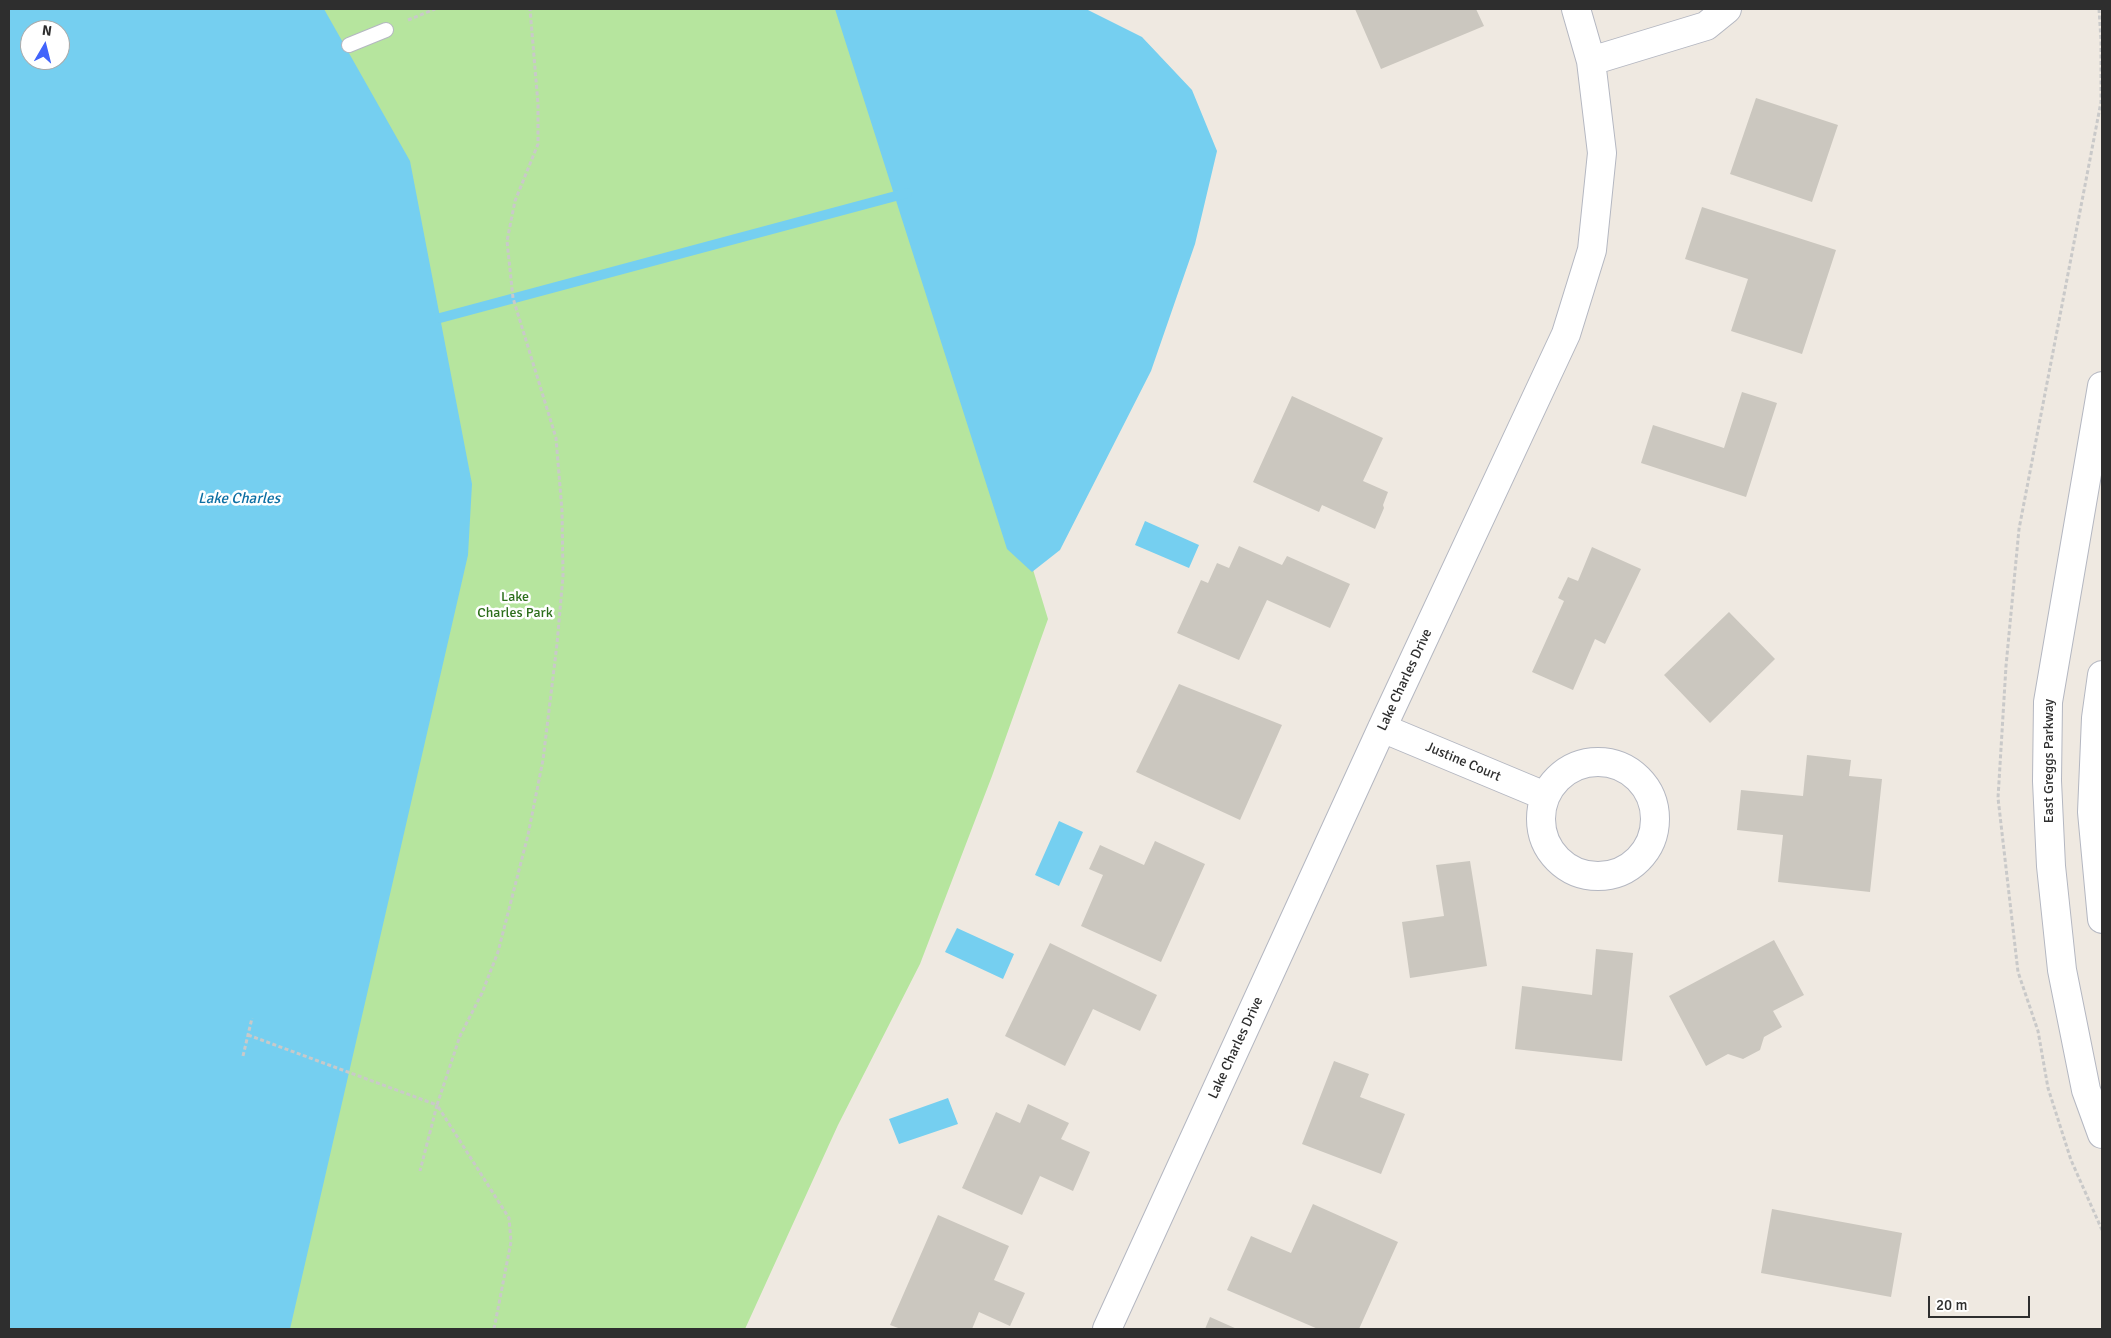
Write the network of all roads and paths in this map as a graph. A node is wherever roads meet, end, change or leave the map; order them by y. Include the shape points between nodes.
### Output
1 (435, 9) edge
2 (530, 9) edge
3 (1576, 9) edge
4 (1727, 9) edge
5 (386, 30) joint
6 (349, 45) dead end
7 (1591, 61) junction
8 (2102, 386) edge
9 (2102, 674) edge
10 (1382, 728) junction
11 (1545, 796) junction
12 (2102, 919) edge
13 (252, 1018) dead end
14 (248, 1035) junction
15 (243, 1056) dead end
16 (437, 1105) junction
17 (2102, 1134) edge
18 (420, 1171) dead end
19 (494, 1329) edge
20 (1107, 1329) edge

1 - 5 path
2 - 16 path via 538,144 516,202 506,241 517,315 556,438 563,567 557,644 543,760 528,835 498,952 460,1036
3 - 7 street, Lake Charles Drive
4 - 7 street via 1706,26
5 - 6 lane
7 - 10 street, Lake Charles Drive via 1602,153 1592,250 1587,268 1566,334
8 - 17 street, East Greggs Parkway via 2048,702 2046,780 2062,970 2086,1090
9 - 12 street via 2096,718 2092,812
10 - 11 street, Justine Court
10 - 20 street, Lake Charles Drive
11 - 11 street via 1552,783 1566,770 1583,763 1603,761 1622,767 1638,778 1650,793 1655,812 1654,832 1647,850 1634,864 1616,874 1587,876 1563,865 1550,852 1542,836 1540,817
13 - 14 path
14 - 15 path
14 - 16 path
16 - 18 path
16 - 19 path via 508,1218 510,1249

